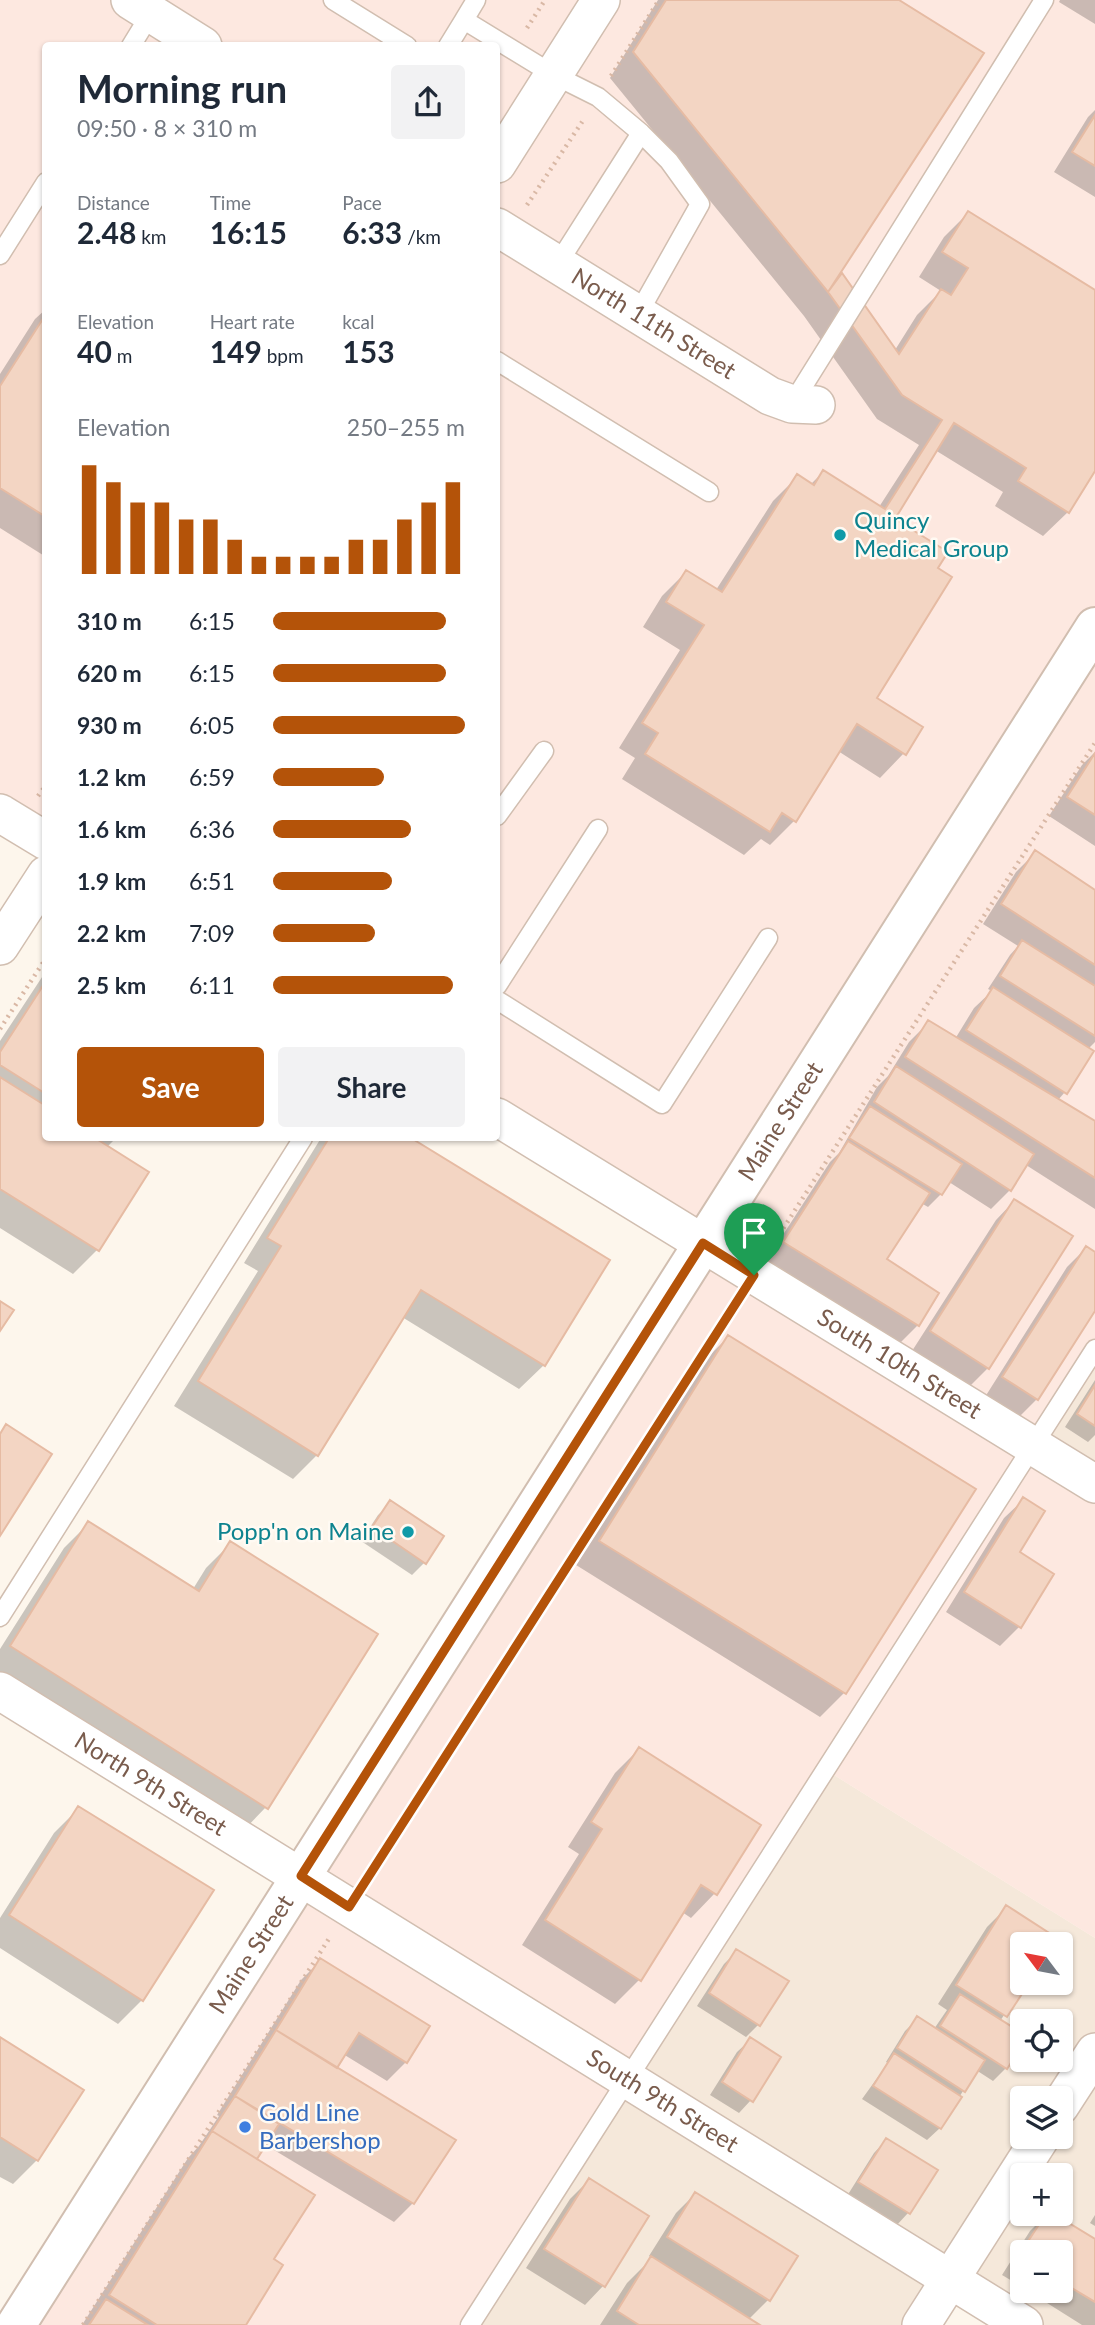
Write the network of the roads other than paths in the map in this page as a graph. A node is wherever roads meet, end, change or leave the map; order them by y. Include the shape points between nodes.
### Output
1 (334, 0) edge
2 (476, 0) edge
3 (601, 0) edge
4 (1045, 0) edge
5 (146, 4) edge
6 (354, 5) edge
7 (464, 20) junction
8 (132, 42) edge
9 (198, 42) edge
10 (402, 42) edge
11 (450, 42) edge
12 (554, 75) junction
13 (641, 133) junction
14 (500, 159) edge
15 (42, 188) edge
16 (503, 231) edge
17 (0, 255) edge
18 (558, 265) junction
19 (638, 314) junction
20 (500, 363) edge
21 (804, 404) joint
22 (709, 492) dead end
23 (1095, 627) edge
24 (544, 751) dead end
25 (500, 812) edge
26 (0, 813) edge
27 (598, 829) dead end
28 (42, 839) edge
29 (42, 881) edge
30 (768, 938) dead end
31 (0, 946) edge
32 (500, 981) edge
33 (500, 1002) edge
34 (500, 1119) edge
35 (301, 1141) edge
36 (703, 1243) junction
37 (1095, 1349) edge
38 (1033, 1446) junction
39 (1095, 1484) edge
40 (0, 1617) edge
41 (0, 1691) edge
42 (301, 1876) junction
43 (1095, 2052) edge
44 (627, 2079) junction
45 (1073, 2086) edge
46 (1033, 2149) edge
47 (950, 2280) junction
48 (16, 2325) edge
49 (470, 2325) edge
50 (921, 2325) edge
51 (1024, 2325) edge

1 - 6 lane
2 - 7 lane
3 - 12 street
4 - 21 lane
5 - 8 lane
5 - 9 street
6 - 10 lane
7 - 11 lane
7 - 12 lane
12 - 13 lane via 598,97
12 - 14 street
13 - 18 lane
13 - 19 lane via 669,161 700,204
15 - 17 lane
16 - 18 street, North 11th Street
18 - 19 street, North 11th Street
19 - 21 street, North 11th Street via 770,396
20 - 22 lane
23 - 36 street, Maine Street
24 - 25 lane
26 - 28 street
27 - 32 lane
29 - 31 street
30 - 33 lane via 662,1104
34 - 36 street, South 10th Street
35 - 40 lane
36 - 38 street, South 10th Street
36 - 42 street, Maine Street
37 - 38 lane
38 - 39 street, South 10th Street
38 - 44 lane
41 - 42 street, North 9th Street
42 - 44 street, South 9th Street
42 - 48 street, Maine Street
43 - 45 street
44 - 47 street, South 9th Street
44 - 49 lane
46 - 47 street
47 - 50 street
47 - 51 street, South 9th Street

